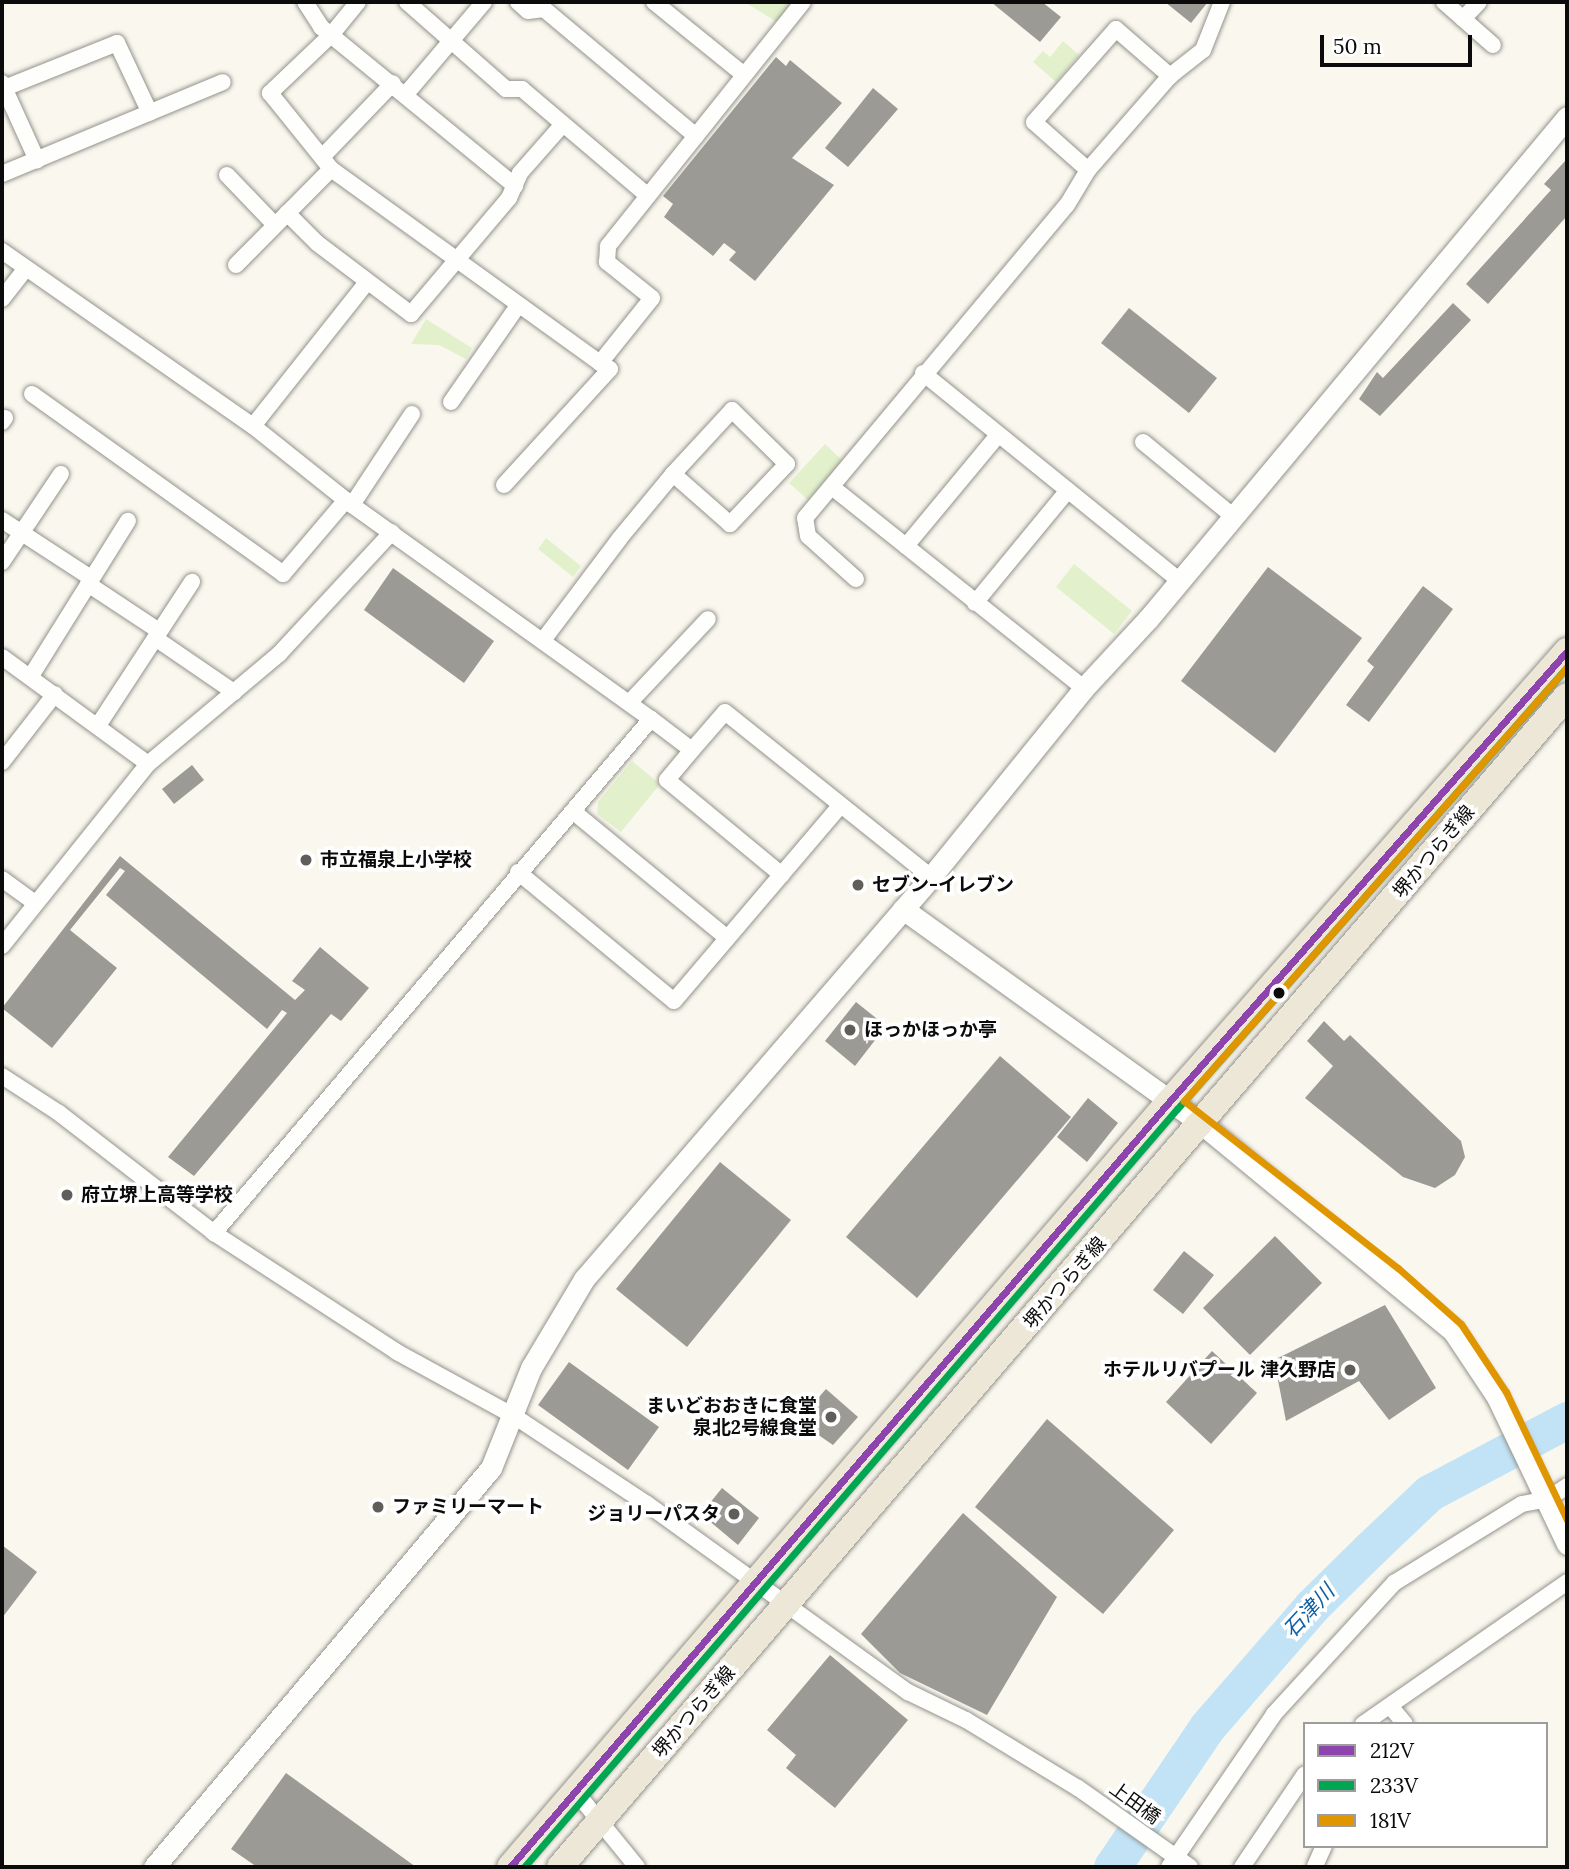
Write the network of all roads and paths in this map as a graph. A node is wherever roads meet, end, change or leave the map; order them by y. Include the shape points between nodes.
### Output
1 (305, 2) edge
2 (358, 2) edge
3 (407, 2) edge
4 (484, 2) edge
5 (518, 2) edge
6 (654, 2) edge
7 (803, 2) edge
8 (1222, 2) edge
9 (1444, 2) edge
10 (1479, 2) edge
11 (1463, 19) junction
12 (332, 34) junction
13 (452, 41) junction
14 (1493, 45) dead end
15 (744, 75) junction
16 (1170, 76) junction
17 (223, 82) dead end
18 (3, 87) edge
19 (399, 88) junction
20 (150, 113) junction
21 (1567, 117) edge
22 (563, 124) junction
23 (696, 136) junction
24 (37, 160) junction
25 (328, 162) junction
26 (1088, 170) junction
27 (2, 174) edge
28 (227, 176) dead end
29 (515, 186) junction
30 (647, 195) junction
31 (281, 219) junction
32 (2, 251) edge
33 (453, 258) junction
34 (236, 265) dead end
35 (26, 268) junction
36 (368, 282) junction
37 (2, 299) edge
38 (517, 307) junction
39 (600, 362) junction
40 (923, 373) junction
41 (32, 394) dead end
42 (451, 402) dead end
43 (412, 414) dead end
44 (253, 426) junction
45 (998, 435) junction
46 (1143, 442) dead end
47 (61, 474) dead end
48 (673, 474) junction
49 (505, 485) dead end
50 (832, 487) junction
51 (1068, 491) junction
52 (349, 502) junction
53 (1234, 517) junction
54 (2, 520) edge
55 (128, 521) dead end
56 (20, 532) junction
57 (392, 533) junction
58 (906, 546) junction
59 (2, 562) edge
60 (856, 579) dead end
61 (1180, 580) junction
62 (89, 581) junction
63 (192, 582) dead end
64 (975, 603) junction
65 (708, 619) dead end
66 (157, 635) junction
67 (544, 639) junction
68 (1567, 651) edge
69 (2, 657) edge
70 (31, 676) junction
71 (1084, 688) junction
72 (234, 692) junction
73 (55, 694) junction
74 (1567, 696) edge
75 (629, 703) junction
76 (651, 719) junction
77 (99, 724) junction
78 (692, 750) junction
79 (2, 762) edge
80 (148, 764) junction
81 (841, 805) junction
82 (575, 813) junction
83 (518, 872) junction
84 (782, 874) junction
85 (931, 877) junction
86 (2, 879) edge
87 (35, 903) junction
88 (903, 909) junction
89 (727, 938) junction
90 (2, 946) edge
91 (2, 1076) edge
92 (1169, 1102) junction
93 (1202, 1124) junction
94 (214, 1233) junction
95 (514, 1416) junction
96 (1567, 1486) edge
97 (1544, 1492) junction
98 (1567, 1544) edge
99 (1567, 1582) edge
100 (756, 1586) junction
101 (789, 1605) junction
102 (1390, 1706) junction
103 (1366, 1722) edge
104 (1403, 1722) edge
105 (1303, 1777) edge
106 (575, 1791) junction
107 (598, 1821) junction
108 (1323, 1848) edge
109 (1171, 1859) edge
110 (1315, 1866) edge
111 (154, 1867) edge
112 (510, 1867) edge
113 (560, 1867) edge
114 (637, 1867) edge
115 (1190, 1867) edge
116 (1242, 1867) edge

1 - 12 street
2 - 12 street
3 - 13 street
4 - 13 street
5 - 23 street via 528,11 544,9
6 - 15 street
7 - 15 street
8 - 16 street via 1203,50
9 - 11 street
10 - 11 street
11 - 14 street
12 - 19 street
12 - 25 street via 270,93
13 - 19 street
13 - 22 street via 506,89 522,89
15 - 23 street
16 - 26 street
16 - 26 street via 1116,29 1034,122
17 - 20 street
18 - 20 street via 117,43
18 - 24 street
19 - 25 street
19 - 29 street
20 - 24 street
21 - 53 street
22 - 29 street via 520,173
22 - 30 street
23 - 30 street
24 - 27 street
25 - 31 street
25 - 33 street
26 - 40 street via 1067,205
28 - 31 street
29 - 33 street
30 - 39 street via 608,246 607,262 652,298
31 - 34 street
31 - 36 street
32 - 35 street
33 - 36 street via 411,314
33 - 38 street
35 - 37 street
35 - 44 street
36 - 44 street
38 - 39 street
38 - 42 street
39 - 49 street via 610,369
40 - 45 street
40 - 50 street
41 - 52 street via 283,574
43 - 52 street
44 - 52 street
45 - 51 street
45 - 58 street
46 - 53 street
47 - 56 street
48 - 48 street via 730,524 787,464 732,410
48 - 67 street
50 - 58 street
50 - 60 street via 805,519 808,536
51 - 61 street
51 - 64 street
52 - 57 street
53 - 61 street
54 - 56 street
55 - 62 street
56 - 59 street
56 - 62 street
57 - 67 street
57 - 72 street via 279,654
58 - 64 street
61 - 71 street
62 - 66 street
62 - 70 street
63 - 66 street
64 - 71 street
65 - 75 street
66 - 72 street
66 - 77 street
67 - 75 street
68 - 92 main road, 堺かつらぎ線
69 - 70 street
70 - 73 street
71 - 85 street
72 - 80 street
73 - 77 street
73 - 79 street
74 - 93 main road, 堺かつらぎ線
75 - 76 street
76 - 78 street
76 - 82 street
77 - 80 street
78 - 81 street via 725,712
78 - 84 street via 667,780
80 - 87 street
81 - 84 street
81 - 85 street
82 - 83 street
82 - 89 street
83 - 89 street via 674,1001
83 - 94 street
84 - 89 street
85 - 88 street
86 - 87 street
87 - 90 street
88 - 92 street
88 - 95 street via 584,1279 531,1368
91 - 94 street, 上田橋 via 59,1113
92 - 93 street
92 - 100 main road, 堺かつらぎ線
93 - 97 street via 1453,1331 1497,1397
93 - 101 main road, 堺かつらぎ線
94 - 95 street, 上田橋 via 397,1352
95 - 100 street, 上田橋
95 - 111 street via 491,1468
96 - 97 street
97 - 98 street
97 - 109 street via 1394,1583 1274,1714
99 - 102 street
100 - 101 street, 上田橋
100 - 106 main road, 堺かつらぎ線
101 - 107 main road, 堺かつらぎ線
101 - 109 street, 上田橋 via 908,1692 966,1720 1078,1788
102 - 103 street
102 - 104 street
105 - 116 street
106 - 107 street
106 - 112 main road, 堺かつらぎ線
107 - 113 main road, 堺かつらぎ線
107 - 114 street
108 - 110 street
109 - 115 street, 上田橋

